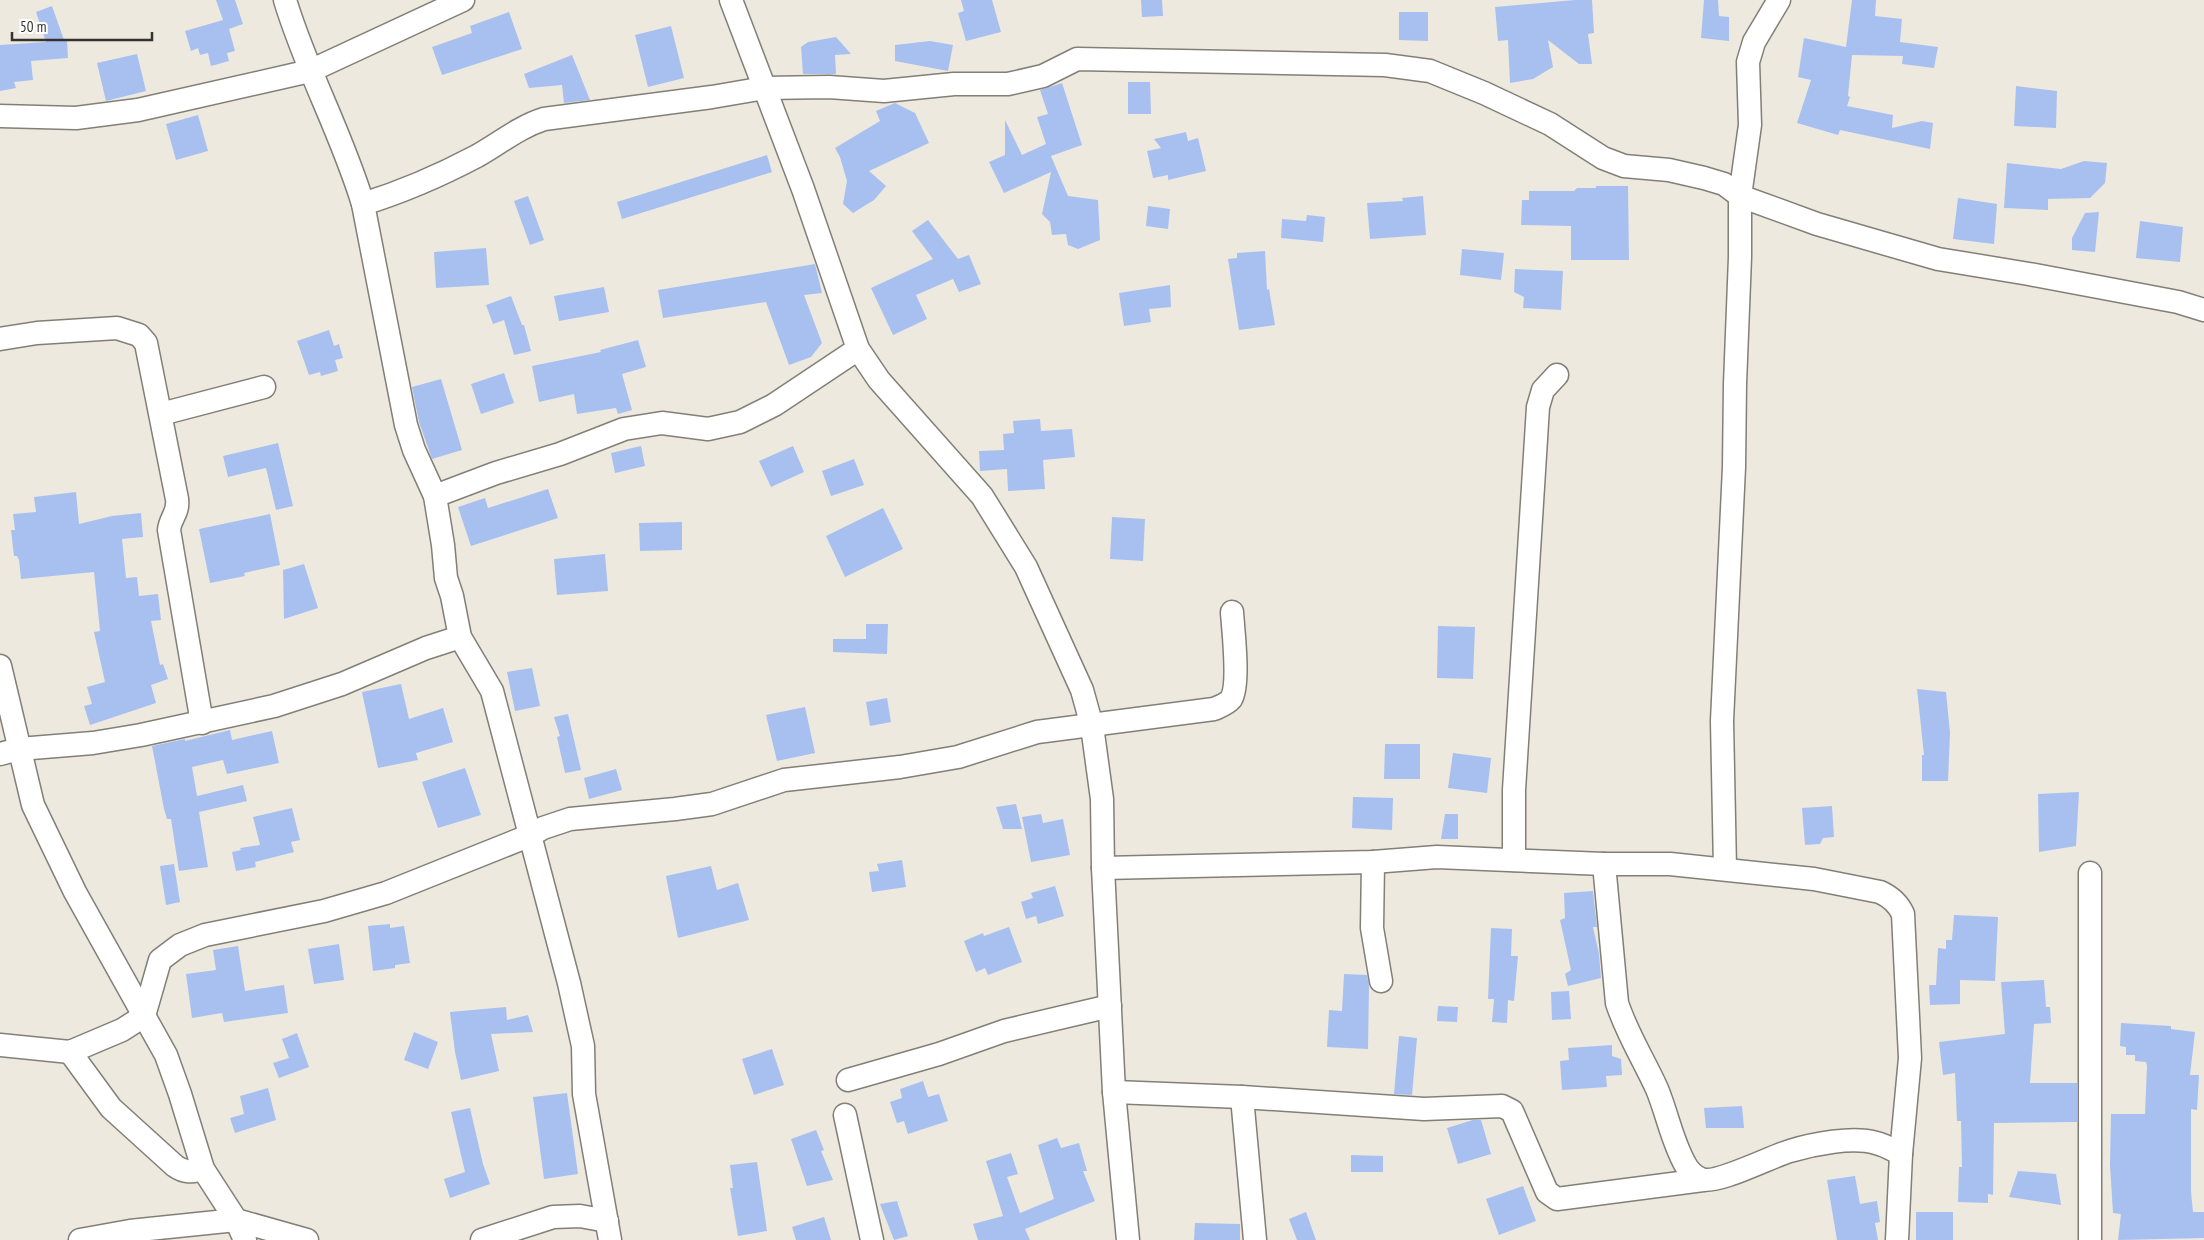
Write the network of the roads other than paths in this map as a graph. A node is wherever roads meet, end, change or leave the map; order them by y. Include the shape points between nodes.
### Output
1 (285, 0) edge
2 (463, 0) edge
3 (731, 0) edge
4 (1779, 0) edge
5 (310, 71) junction
6 (764, 88) junction
7 (0, 116) edge
8 (1740, 196) junction
9 (363, 204) junction
10 (2204, 310) edge
11 (0, 339) edge
12 (858, 349) junction
13 (1557, 375) dead end
14 (264, 387) dead end
15 (161, 414) junction
16 (435, 496) junction
17 (1232, 612) dead end
18 (460, 637) junction
19 (0, 666) edge
20 (202, 723) junction
21 (1092, 726) junction
22 (9, 751) edge
23 (531, 835) junction
24 (1514, 860) junction
25 (1373, 862) junction
26 (1604, 864) junction
27 (1103, 868) junction
28 (1725, 869) junction
29 (2090, 873) dead end
30 (1381, 981) dead end
31 (1110, 1006) junction
32 (144, 1016) junction
33 (0, 1045) edge
34 (70, 1052) junction
35 (848, 1080) dead end
36 (1114, 1092) junction
37 (1242, 1097) junction
38 (845, 1115) dead end
39 (1901, 1154) junction
40 (203, 1168) junction
41 (1703, 1180) junction
42 (240, 1230) edge
43 (608, 1231) edge
44 (80, 1240) edge
45 (307, 1240) edge
46 (482, 1240) edge
47 (872, 1240) edge
48 (1128, 1240) edge
49 (1256, 1240) edge
50 (1897, 1240) edge
51 (2090, 1240) edge

1 - 5 street
2 - 5 street
3 - 6 street
4 - 8 street via 1754,42 1748,62 1750,125
5 - 7 street via 138,110 76,118
5 - 9 street via 354,174
6 - 8 street via 884,90 954,84 1008,84 1042,76 1077,59 1385,66 1430,71 1484,93 1550,124 1603,158 1624,166 1669,170 1704,178 1724,184
6 - 9 street via 712,98 544,119 527,125 477,156
6 - 12 street
8 - 10 street via 1816,224 1938,260 2178,302
8 - 28 street via 1734,467 1722,721
9 - 16 street via 406,425
11 - 15 street via 37,333 118,328 139,335 146,343
12 - 16 street via 774,405 740,422 708,429 662,423 624,429
12 - 21 street via 879,380 982,496 1021,559 1079,681
13 - 24 street via 1543,390 1538,407 1514,790
14 - 15 street
15 - 20 street via 178,507 168,530
16 - 18 street via 446,578
17 - 21 street via 1234,693 1224,705 1190,713
18 - 20 street via 342,684 274,706
18 - 23 street via 492,691
19 - 22 street
20 - 22 street via 93,743
21 - 23 street via 1037,732 958,757 900,768 784,780 712,804 570,819
21 - 27 street via 1102,799
22 - 32 street via 75,892
23 - 32 street via 386,893 324,911 205,935 180,945 160,960
23 - 43 street via 583,1046 584,1094
24 - 25 street via 1437,857
24 - 26 street
25 - 27 street
25 - 30 street via 1372,928
26 - 28 street via 1670,864
26 - 41 street via 1617,1003 1624,1025 1665,1109 1685,1164 1693,1175
27 - 31 street
28 - 39 street via 1814,879 1880,892 1892,898 1900,908 1904,921 1910,1058
29 - 51 street
31 - 35 street via 1004,1031
31 - 36 street
32 - 34 street via 122,1030
32 - 40 street via 166,1055
33 - 34 street
34 - 40 street via 111,1108 175,1166 191,1172
36 - 37 street
36 - 48 street
37 - 41 street via 1424,1108 1508,1108 1519,1124 1547,1192 1557,1199
37 - 49 street
38 - 47 street
39 - 41 street via 1876,1142 1825,1143 1790,1151 1718,1178
39 - 50 street
40 - 42 street
42 - 44 street via 130,1231
42 - 45 street
43 - 46 street via 580,1216 553,1218

